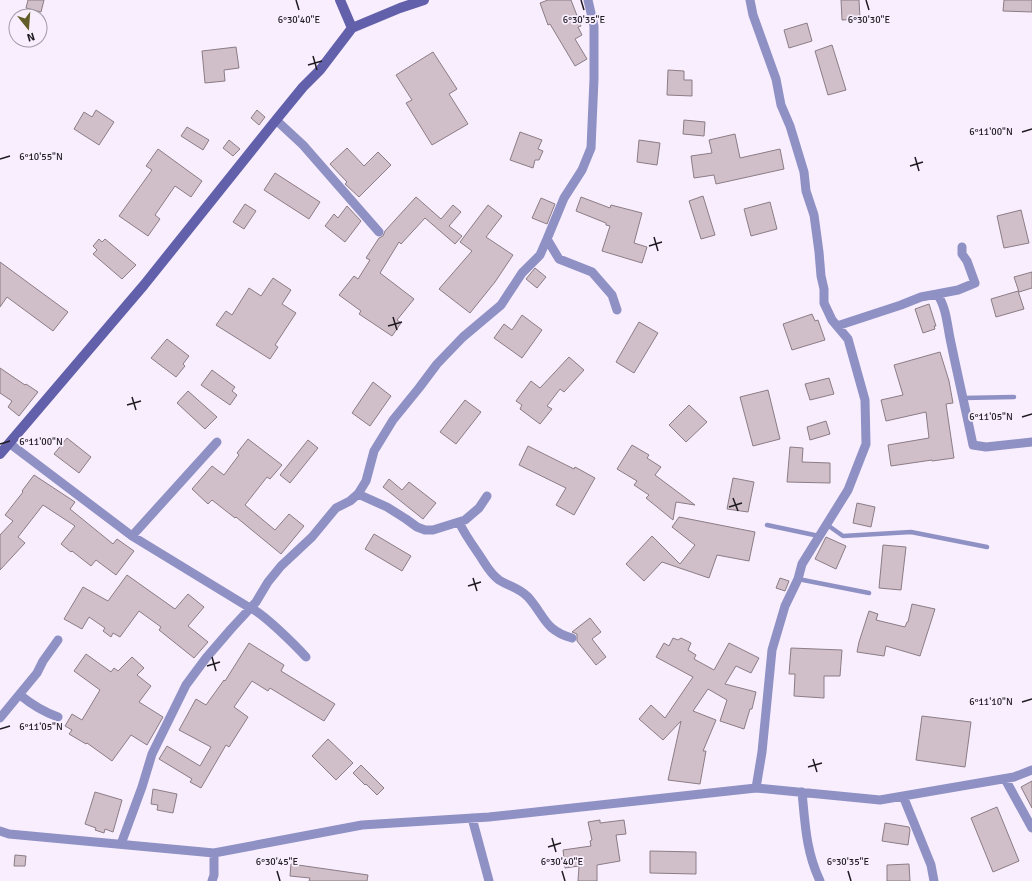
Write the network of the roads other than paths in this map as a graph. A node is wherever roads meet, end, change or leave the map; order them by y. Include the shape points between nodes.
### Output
1 (340, 0) edge
2 (424, 0) edge
3 (588, 0) edge
4 (750, 0) edge
5 (352, 28) junction
6 (276, 120) junction
7 (379, 232) dead end
8 (547, 239) junction
9 (962, 246) dead end
10 (937, 294) junction
11 (617, 310) dead end
12 (838, 326) junction
13 (1014, 397) dead end
14 (963, 398) junction
15 (217, 442) dead end
16 (1032, 442) edge
17 (8, 443) junction
18 (0, 454) edge
19 (358, 494) junction
20 (487, 496) dead end
21 (459, 522) junction
22 (826, 524) junction
23 (767, 526) dead end
24 (132, 536) junction
25 (819, 536) junction
26 (986, 547) dead end
27 (798, 579) junction
28 (869, 593) dead end
29 (250, 608) junction
30 (572, 638) dead end
31 (58, 640) dead end
32 (306, 657) dead end
33 (20, 695) junction
34 (58, 717) dead end
35 (0, 718) edge
36 (1032, 770) edge
37 (1004, 779) junction
38 (756, 788) junction
39 (802, 792) junction
40 (903, 796) junction
41 (472, 818) junction
42 (1032, 828) edge
43 (0, 832) edge
44 (121, 844) junction
45 (214, 853) junction
46 (212, 881) edge
47 (489, 881) edge
48 (820, 881) edge
49 (934, 881) edge

1 - 5 street
2 - 5 street
3 - 8 street via 594,26 591,148 582,170 564,198
4 - 12 street via 752,15 776,79 781,105 804,172 806,191 814,215 824,303 832,320
5 - 6 street via 320,70
6 - 7 street via 303,145
6 - 17 street via 144,285
8 - 11 street via 559,259 592,272 612,295
8 - 19 street via 540,255 522,273 500,305 436,364 393,420 374,451 366,481
9 - 10 street via 962,254 975,284
10 - 12 street via 921,296 901,306
10 - 14 street via 946,313
12 - 22 street via 848,338 866,400 866,444 848,490
13 - 14 lane
14 - 16 street via 973,445
15 - 24 street
17 - 18 street
17 - 24 street
19 - 21 street via 387,507 425,530 434,530
19 - 29 street via 336,508 312,537 280,566
20 - 21 street via 474,513
21 - 30 street via 492,574 521,590 550,626 560,635
22 - 25 street
22 - 26 lane via 844,536 911,532
23 - 25 lane
24 - 29 street
25 - 27 street via 802,564
27 - 28 lane
27 - 38 street via 785,606 772,650
29 - 32 street via 270,622
29 - 44 street via 186,685 152,754
31 - 33 street
33 - 34 street
33 - 35 street
36 - 37 street
37 - 40 street
37 - 42 street
38 - 39 street
38 - 41 street
39 - 40 street via 880,800
39 - 48 street via 806,841
40 - 49 street via 932,865
41 - 45 street via 362,826
41 - 47 street
43 - 44 street
44 - 45 street
45 - 46 street

